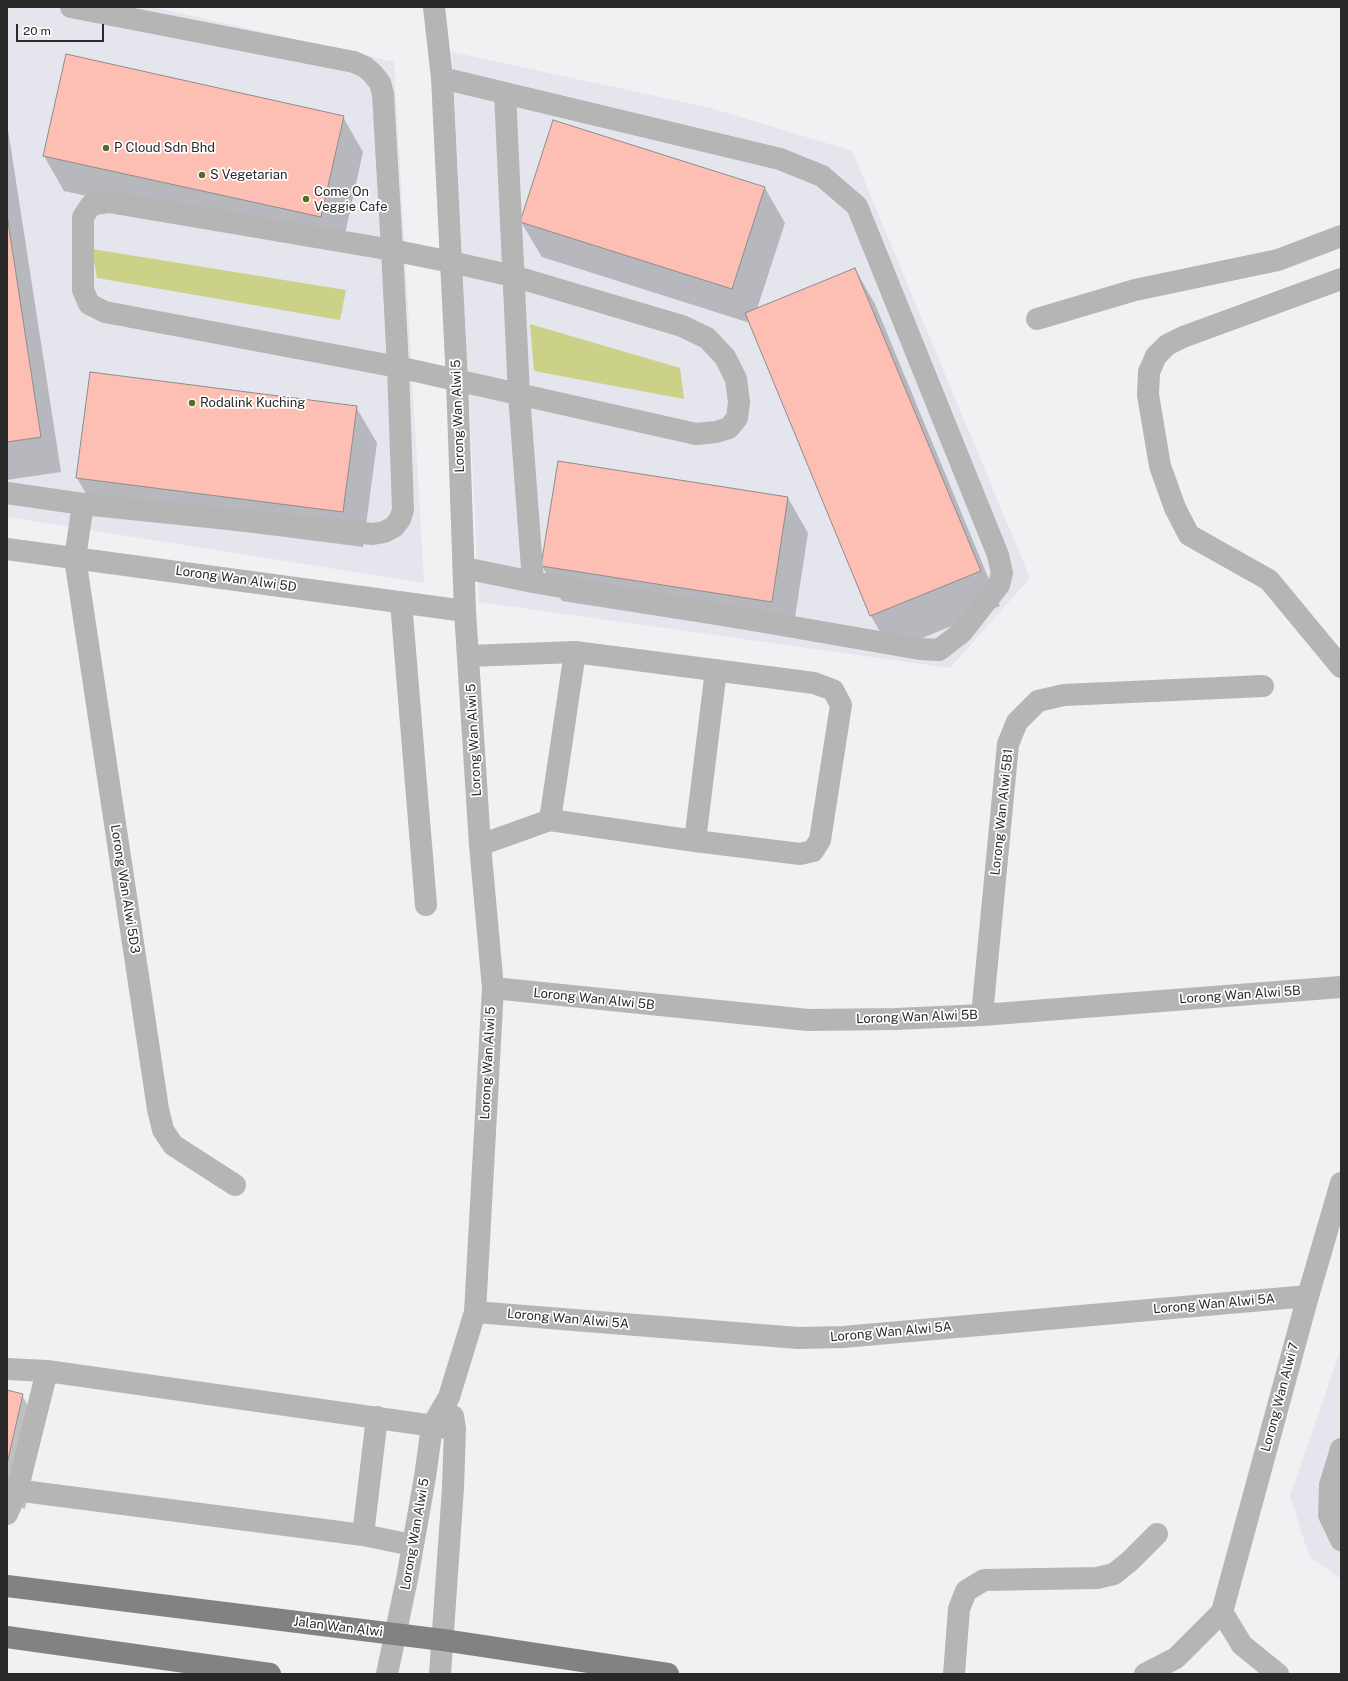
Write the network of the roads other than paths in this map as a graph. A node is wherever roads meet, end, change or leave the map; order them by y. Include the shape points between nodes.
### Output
1 (71, 7) edge
2 (434, 7) edge
3 (442, 78) junction
4 (505, 93) junction
5 (1341, 236) edge
6 (392, 250) junction
7 (451, 262) junction
8 (513, 276) junction
9 (1341, 279) edge
10 (1037, 319) dead end
11 (398, 367) junction
12 (457, 380) junction
13 (519, 395) junction
14 (7, 493) edge
15 (83, 504) junction
16 (7, 550) edge
17 (75, 558) junction
18 (464, 568) junction
19 (533, 582) junction
20 (401, 602) junction
21 (465, 611) junction
22 (575, 652) junction
23 (469, 656) junction
24 (1341, 667) edge
25 (716, 670) junction
26 (1263, 686) dead end
27 (550, 820) junction
28 (695, 841) junction
29 (480, 845) junction
30 (426, 905) dead end
31 (1341, 987) edge
32 (493, 988) junction
33 (982, 1015) junction
34 (1341, 1183) edge
35 (235, 1184) dead end
36 (1308, 1296) junction
37 (474, 1312) junction
38 (7, 1369) edge
39 (47, 1371) junction
40 (449, 1397) junction
41 (377, 1417) junction
42 (432, 1426) junction
43 (455, 1429) junction
44 (1341, 1449) edge
45 (12, 1490) edge
46 (7, 1514) edge
47 (1157, 1534) dead end
48 (363, 1535) junction
49 (1341, 1540) edge
50 (412, 1545) junction
51 (7, 1586) edge
52 (1222, 1612) junction
53 (396, 1635) junction
54 (7, 1637) edge
55 (443, 1640) junction
56 (270, 1674) edge
57 (387, 1674) edge
58 (440, 1674) edge
59 (668, 1674) edge
60 (954, 1674) edge
61 (1145, 1674) edge
62 (1278, 1674) edge

1 - 6 street via 354,62 365,67 380,83 383,94
2 - 3 street, Lorong Wan Alwi 5
3 - 4 street
3 - 7 street, Lorong Wan Alwi 5
4 - 8 street
4 - 19 street via 780,158 822,176 858,206 998,555 1002,573 999,585 962,632 939,650 920,649
5 - 10 street via 1278,260 1135,290
6 - 7 street
6 - 11 street
6 - 11 street via 110,202 91,205 83,217 83,290 89,304 105,312
7 - 8 street
7 - 12 street, Lorong Wan Alwi 5
8 - 13 street
8 - 13 street via 682,326 707,338 725,357 736,379 739,402 737,418 729,428 696,434
9 - 24 street via 1167,345 1156,356 1149,372 1148,395 1160,466 1175,508 1189,535 1269,580
11 - 12 street
11 - 15 street via 403,510 394,527 384,532 373,534
12 - 13 street
12 - 18 street, Lorong Wan Alwi 5
13 - 19 street
14 - 15 street
15 - 17 street, Lorong Wan Alwi 5D3
16 - 17 street, Lorong Wan Alwi 5D
17 - 20 street, Lorong Wan Alwi 5D
17 - 35 street, Lorong Wan Alwi 5D3 via 163,1130 173,1145
18 - 19 street
18 - 21 street, Lorong Wan Alwi 5
20 - 21 street, Lorong Wan Alwi 5D
20 - 30 street
21 - 23 street, Lorong Wan Alwi 5
22 - 23 street
22 - 25 street
22 - 27 street
23 - 29 street, Lorong Wan Alwi 5
25 - 28 street
25 - 28 street via 814,683 833,690 841,705 820,840 813,851 800,854
26 - 33 street, Lorong Wan Alwi 5B1 via 1064,695 1038,701 1017,722 1008,744
27 - 28 street
27 - 29 street
29 - 32 street, Lorong Wan Alwi 5
31 - 33 street, Lorong Wan Alwi 5B
32 - 33 street, Lorong Wan Alwi 5B via 808,1020
32 - 37 street, Lorong Wan Alwi 5
34 - 36 street, Lorong Wan Alwi 7
36 - 37 street, Lorong Wan Alwi 5A via 843,1337 805,1338
36 - 52 street, Lorong Wan Alwi 7
37 - 40 street, Lorong Wan Alwi 5
38 - 39 street
39 - 41 street
39 - 45 street
40 - 42 street, Lorong Wan Alwi 5
40 - 43 street, Lorong Wan Alwi 5
41 - 42 street
41 - 48 street
42 - 43 street
42 - 50 street, Lorong Wan Alwi 5
43 - 55 street, Lorong Wan Alwi 5
44 - 49 street via 1330,1486 1329,1516
45 - 46 street
45 - 48 street
47 - 60 street via 1114,1574 1097,1578 984,1580 966,1591 959,1609
48 - 50 street
50 - 53 street, Lorong Wan Alwi 5
51 - 53 main road, Jalan Wan Alwi
52 - 61 street via 1176,1658
52 - 62 street via 1242,1645
53 - 55 main road, Jalan Wan Alwi
53 - 57 street, Lorong Wan Alwi 5
54 - 56 main road
55 - 58 street, Lorong Wan Alwi 5
55 - 59 main road, Jalan Wan Alwi

